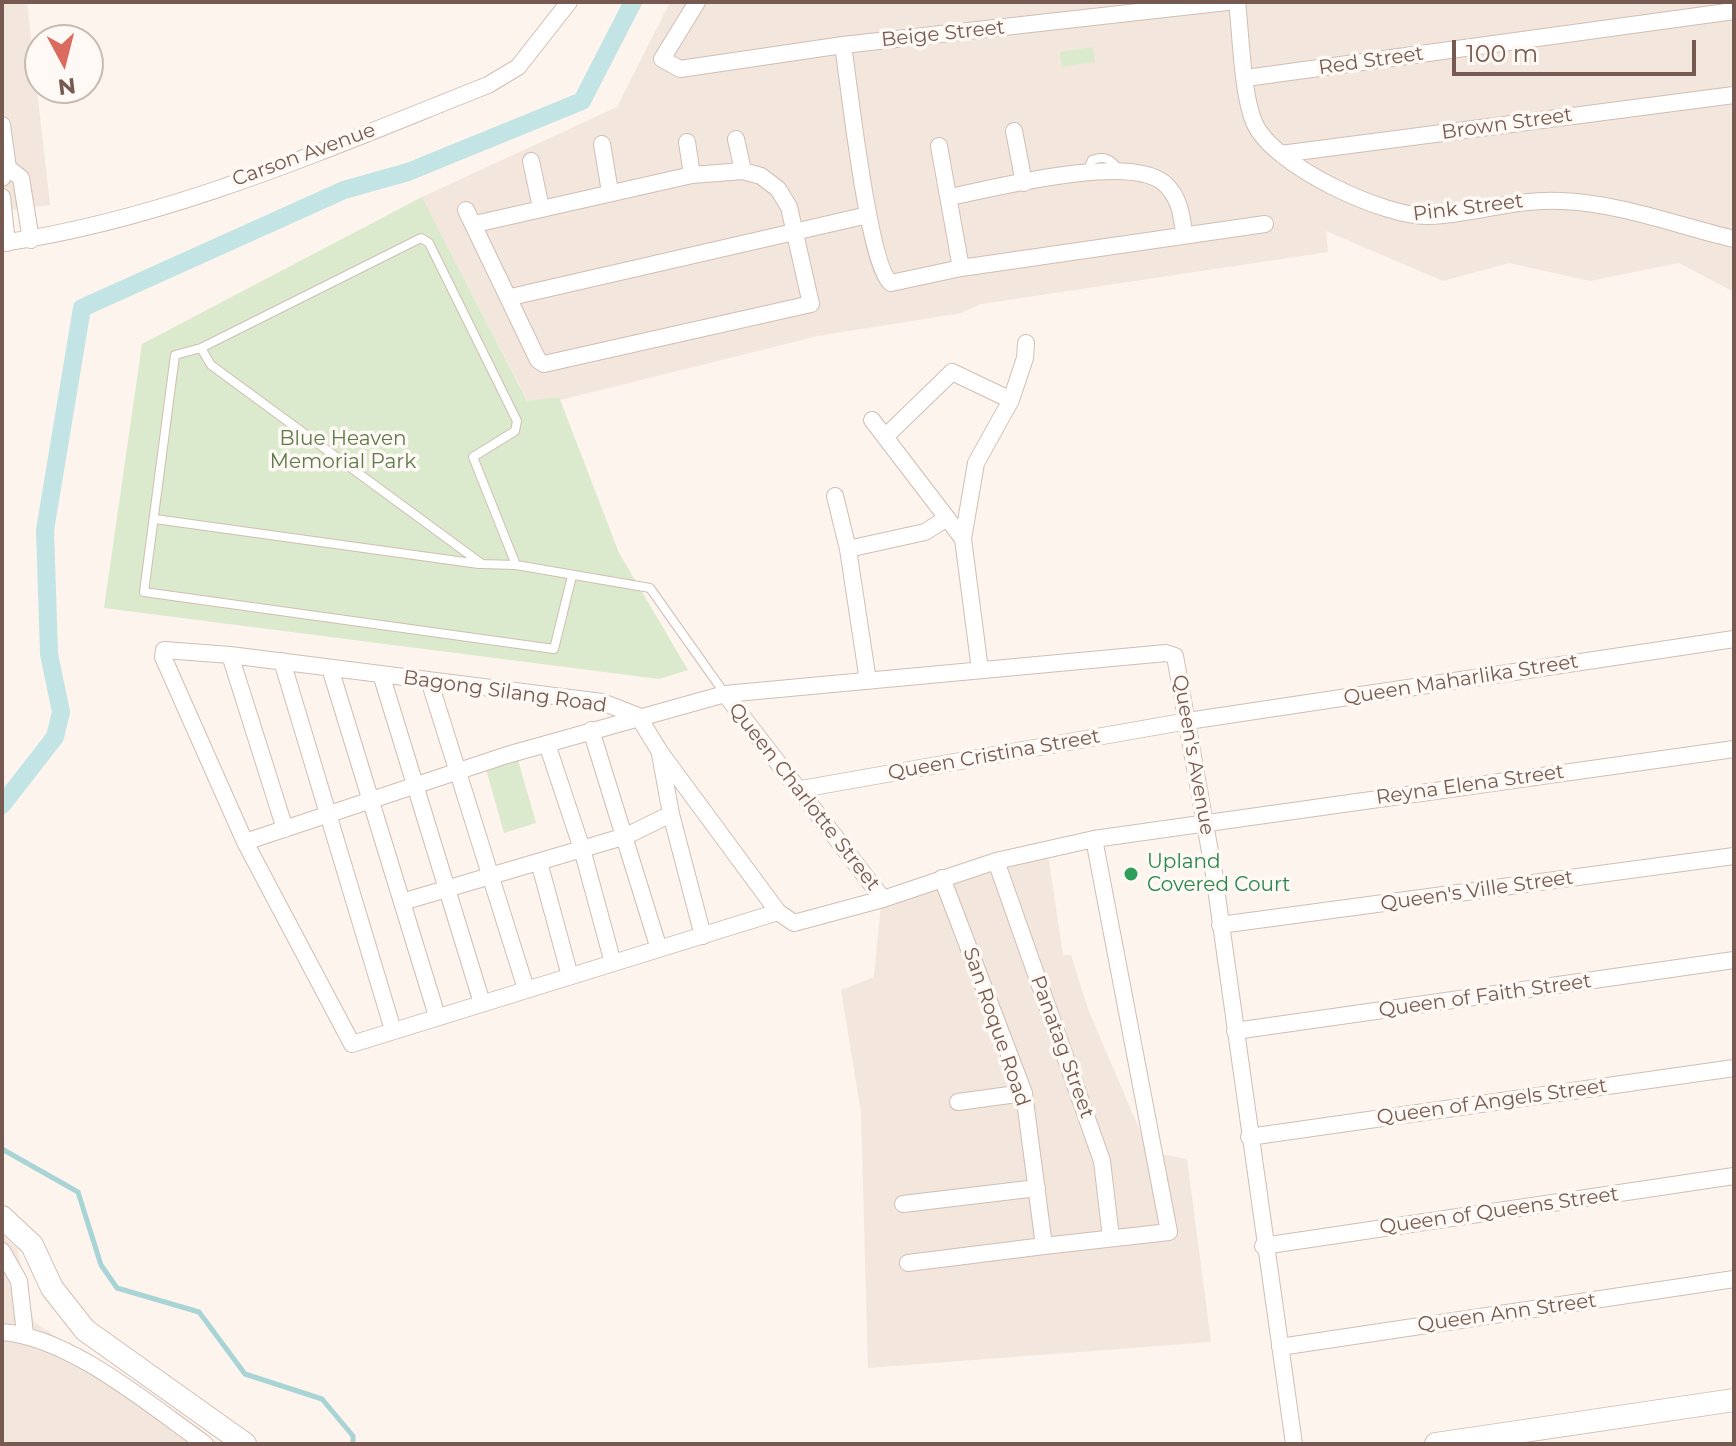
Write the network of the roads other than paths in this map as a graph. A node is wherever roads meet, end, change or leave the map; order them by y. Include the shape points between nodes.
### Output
1 (569, 2) edge
2 (697, 2) edge
3 (1227, 2) edge
4 (1237, 2) edge
5 (1734, 11) edge
6 (843, 45) junction
7 (1246, 78) junction
8 (1734, 95) edge
9 (2, 125) edge
10 (1014, 131) dead end
11 (736, 139) dead end
12 (687, 142) dead end
13 (602, 144) dead end
14 (939, 146) dead end
15 (1281, 154) junction
16 (531, 161) dead end
17 (743, 171) junction
18 (4, 172) edge
19 (692, 175) junction
20 (1024, 183) junction
21 (610, 192) junction
22 (2, 197) edge
23 (950, 197) junction
24 (541, 208) junction
25 (868, 215) junction
26 (1265, 224) dead end
27 (796, 231) junction
28 (1184, 234) junction
29 (1734, 239) edge
30 (31, 240) junction
31 (5, 243) edge
32 (961, 268) junction
33 (511, 297) junction
34 (1026, 343) dead end
35 (201, 348) junction
36 (1011, 400) junction
37 (872, 420) dead end
38 (886, 436) junction
39 (835, 496) dead end
40 (947, 518) junction
41 (155, 519) junction
42 (963, 539) junction
43 (848, 549) junction
44 (482, 564) junction
45 (516, 565) junction
46 (572, 576) junction
47 (1734, 639) edge
48 (230, 655) junction
49 (282, 661) junction
50 (330, 668) junction
51 (980, 670) junction
52 (381, 674) junction
53 (429, 680) junction
54 (868, 681) junction
55 (725, 694) junction
56 (638, 716) junction
57 (1188, 721) junction
58 (591, 730) junction
59 (547, 744) junction
60 (1734, 749) edge
61 (660, 752) junction
62 (458, 771) junction
63 (414, 788) junction
64 (801, 789) junction
65 (374, 802) junction
66 (671, 814) junction
67 (328, 817) junction
68 (1205, 821) junction
69 (285, 829) junction
70 (626, 836) junction
71 (1094, 839) junction
72 (245, 842) junction
73 (582, 849) junction
74 (1734, 856) edge
75 (996, 861) junction
76 (539, 862) junction
77 (492, 876) junction
78 (942, 878) junction
79 (448, 889) junction
80 (883, 899) junction
81 (402, 902) junction
82 (778, 912) junction
83 (1220, 925) junction
84 (703, 936) junction
85 (659, 949) junction
86 (1734, 960) edge
87 (613, 963) junction
88 (570, 976) junction
89 (526, 989) junction
90 (482, 1003) junction
91 (437, 1016) junction
92 (393, 1030) junction
93 (1235, 1031) junction
94 (1734, 1068) edge
95 (1024, 1093) junction
96 (958, 1102) dead end
97 (1249, 1137) junction
98 (1734, 1176) edge
99 (1037, 1188) junction
100 (903, 1204) dead end
101 (2, 1217) edge
102 (1111, 1238) junction
103 (1044, 1246) junction
104 (1263, 1246) junction
105 (2, 1251) edge
106 (908, 1263) dead end
107 (1734, 1279) edge
108 (2, 1332) edge
109 (25, 1334) junction
110 (1280, 1347) junction
111 (1734, 1400) edge
112 (205, 1444) edge
113 (245, 1444) edge
114 (1294, 1444) edge
115 (1436, 1444) edge

1 - 30 street, Carson Avenue via 518,67 488,85 287,164 83,231
2 - 6 street, Beige Street via 662,59 680,69
3 - 6 street, Beige Street
4 - 7 street, Pink Street
5 - 7 street, Red Street
6 - 25 street
7 - 15 street, Pink Street via 1254,123
8 - 15 street, Brown Street
9 - 18 street
10 - 20 street
11 - 17 street
12 - 19 street
13 - 21 street
14 - 23 street
15 - 29 street, Pink Street via 1320,180 1404,215 1565,201
16 - 24 street
17 - 19 street
17 - 27 street via 778,189
18 - 30 street via 21,178
19 - 21 street
20 - 23 street
20 - 28 street via 1087,172 1144,173 1163,183 1178,202
21 - 24 street
22 - 31 street
23 - 32 street
24 - 33 street via 470,217
25 - 27 street
25 - 32 street via 884,275 891,283
26 - 28 street
27 - 33 street
27 - 33 street via 811,304 554,364 538,360
28 - 32 street
30 - 31 street, Carson Avenue
34 - 36 street
35 - 41 lane via 175,355
35 - 44 lane via 211,365
35 - 45 lane via 413,241 429,243 517,421 515,431 473,457
36 - 38 street via 952,372
36 - 42 street via 976,463
37 - 38 street
38 - 40 street
39 - 43 street
40 - 42 street
40 - 43 street via 925,532
41 - 44 lane
41 - 46 lane via 144,592 554,649
42 - 51 street
43 - 54 street
44 - 45 lane
45 - 46 lane
46 - 55 lane via 650,588
47 - 57 street, Queen Maharlika Street
48 - 49 street, Bagong Silang Road
48 - 69 street
48 - 72 street, Bagong Silang Road via 164,650 163,657
49 - 50 street, Bagong Silang Road
49 - 67 street
50 - 52 street, Bagong Silang Road
50 - 65 street
51 - 54 street, Queen's Avenue
51 - 57 street, Queen's Avenue via 1166,653 1175,656
52 - 53 street, Bagong Silang Road
52 - 63 street
53 - 56 street, Bagong Silang Road via 602,702
53 - 62 street
54 - 55 street, Queen's Avenue
55 - 56 street, Queen's Avenue
55 - 64 street, Queen Charlotte Street
56 - 58 street, Queen's Avenue
56 - 61 street
57 - 64 street, Queen Cristina Street
57 - 68 street, Queen's Avenue
58 - 59 street, Queen's Avenue
58 - 70 street
59 - 62 street, Queen's Avenue
59 - 73 street
60 - 68 street, Reyna Elena Street
61 - 66 street
61 - 82 street
62 - 63 street, Queen's Avenue
62 - 77 street
63 - 65 street, Queen's Avenue
63 - 79 street
64 - 80 street, Queen Charlotte Street
65 - 67 street, Queen's Avenue
65 - 81 street
66 - 70 street
66 - 84 street
67 - 69 street, Queen's Avenue
67 - 92 street
68 - 71 street, Reyna Elena Street
68 - 83 street, Queen's Avenue
69 - 72 street, Queen's Avenue
70 - 73 street
70 - 85 street
71 - 75 street, Reyna Elena Street
71 - 102 street via 1169,1232
72 - 92 street via 347,1039 359,1043
73 - 76 street
73 - 87 street
74 - 83 street, Queen's Ville Street
75 - 78 street, Reyna Elena Street
75 - 102 street, Panatag Street via 1102,1161
76 - 77 street
76 - 88 street
77 - 79 street
77 - 89 street
78 - 80 street, Reyna Elena Street
78 - 95 street, San Roque Road
79 - 81 street
79 - 90 street
80 - 82 street via 794,923
81 - 91 street
82 - 84 street
83 - 93 street, Queen's Avenue
84 - 85 street
85 - 87 street
86 - 93 street, Queen of Faith Street
87 - 88 street
88 - 89 street
89 - 90 street
90 - 91 street
91 - 92 street
93 - 97 street, Queen's Avenue
94 - 97 street, Queen of Angels Street
95 - 96 street
95 - 99 street, San Roque Road
97 - 104 street, Queen's Avenue
98 - 104 street, Queen of Queens Street
99 - 100 street
99 - 103 street, San Roque Road
101 - 113 street via 32,1245 52,1288 85,1330
102 - 103 street
103 - 106 street
104 - 110 street, Queen's Avenue
105 - 109 street via 19,1281
107 - 110 street, Queen Ann Street
108 - 109 street
109 - 112 street via 117,1383
110 - 114 street, Queen's Avenue
111 - 115 street

